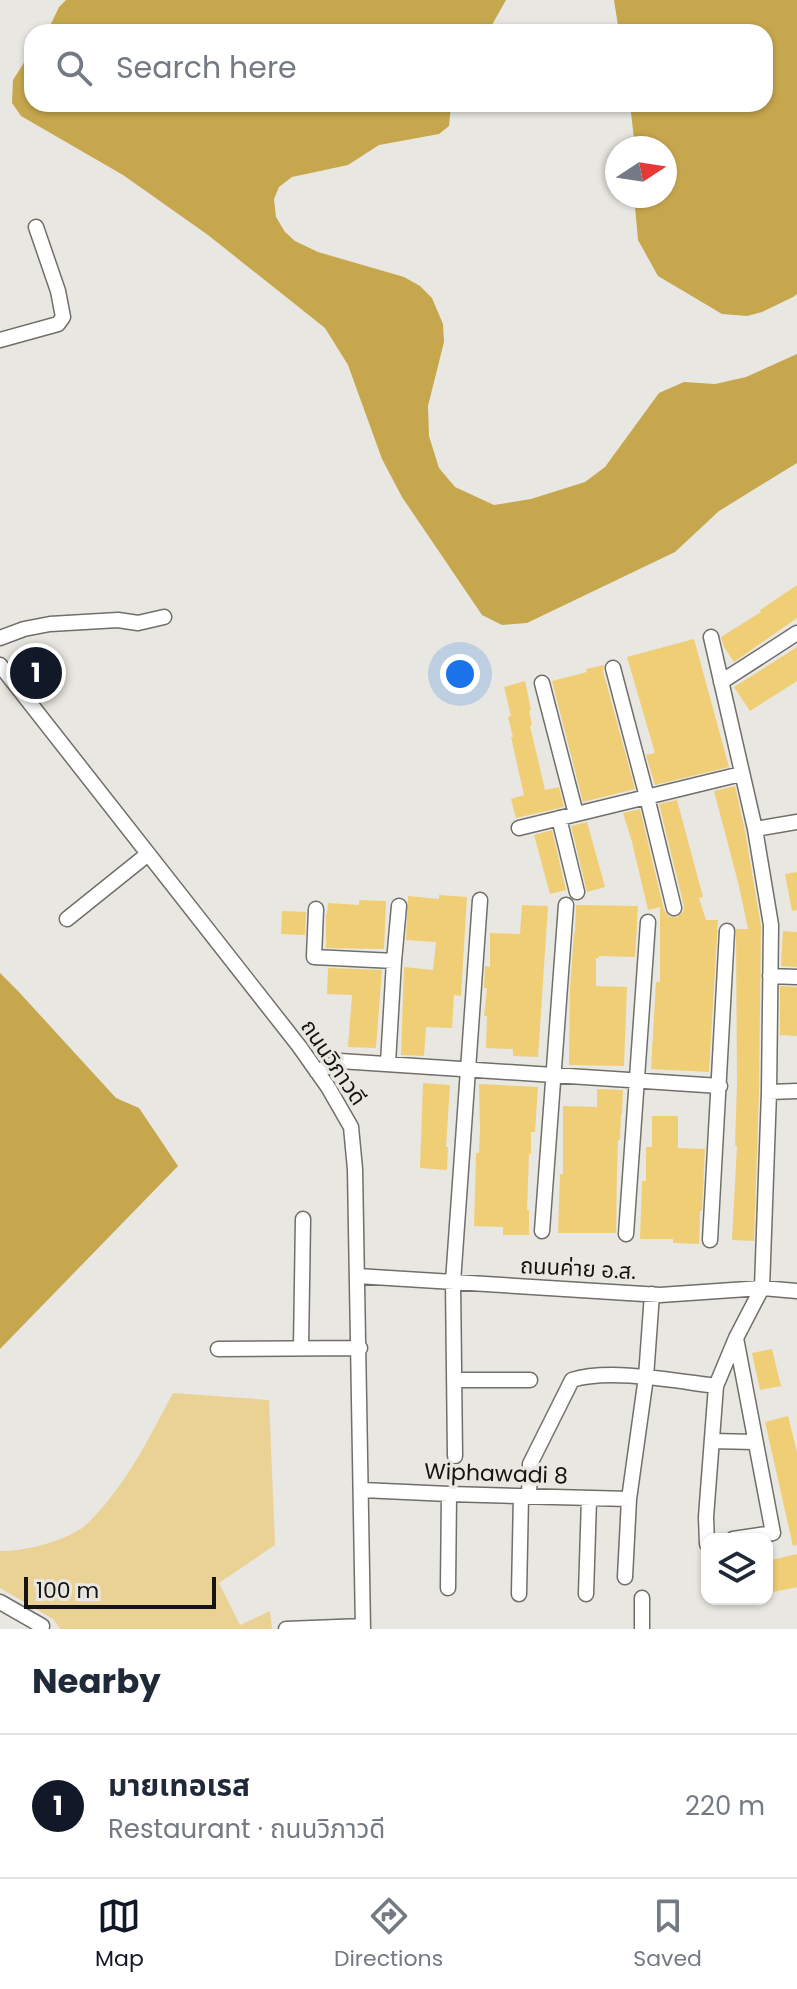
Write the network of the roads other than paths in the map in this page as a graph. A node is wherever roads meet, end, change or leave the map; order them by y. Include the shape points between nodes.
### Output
1 (36, 227) dead end
2 (0, 340) edge
3 (164, 617) dead end
4 (797, 633) edge
5 (711, 637) dead end
6 (0, 638) edge
7 (0, 665) edge
8 (613, 668) dead end
9 (721, 682) junction
10 (542, 683) dead end
11 (741, 774) junction
12 (647, 797) junction
13 (576, 814) junction
14 (559, 818) junction
15 (797, 822) edge
16 (519, 828) dead end
17 (755, 829) junction
18 (148, 854) junction
19 (577, 892) dead end
20 (480, 900) dead end
21 (566, 905) dead end
22 (399, 906) dead end
23 (674, 908) dead end
24 (316, 909) dead end
25 (67, 919) dead end
26 (648, 922) dead end
27 (727, 931) dead end
28 (394, 961) junction
29 (770, 976) junction
30 (797, 977) edge
31 (388, 1063) junction
32 (467, 1069) junction
33 (317, 1072) junction
34 (553, 1075) junction
35 (637, 1080) junction
36 (720, 1086) junction
37 (797, 1091) edge
38 (769, 1092) junction
39 (303, 1219) dead end
40 (542, 1231) dead end
41 (626, 1234) dead end
42 (710, 1240) dead end
43 (357, 1276) junction
44 (453, 1282) junction
45 (762, 1288) junction
46 (797, 1291) edge
47 (652, 1294) junction
48 (736, 1338) junction
49 (301, 1348) junction
50 (360, 1348) junction
51 (218, 1349) dead end
52 (646, 1377) junction
53 (454, 1380) junction
54 (530, 1380) dead end
55 (716, 1386) junction
56 (712, 1441) junction
57 (755, 1442) junction
58 (455, 1456) dead end
59 (362, 1490) junction
60 (449, 1494) junction
61 (525, 1496) junction
62 (589, 1499) junction
63 (629, 1499) junction
64 (707, 1533) edge
65 (773, 1533) edge
66 (625, 1577) dead end
67 (448, 1588) dead end
68 (519, 1594) dead end
69 (586, 1594) dead end
70 (642, 1598) dead end
71 (0, 1602) edge
72 (42, 1626) dead end
73 (363, 1628) edge
74 (286, 1629) edge
75 (642, 1629) edge

1 - 2 street via 63,317 58,324
3 - 6 street via 138,623 50,624
4 - 9 street
5 - 9 street
7 - 18 street, ถนนวิภาวดี
8 - 12 street
9 - 11 street
10 - 13 street
11 - 12 street
11 - 17 street
12 - 13 street
12 - 23 street
13 - 14 street
14 - 16 street
14 - 19 street
15 - 17 street
17 - 29 street via 771,925
18 - 25 street
18 - 33 street, ถนนวิภาวดี
20 - 32 street
21 - 34 street
22 - 28 street
24 - 28 street via 314,957
26 - 35 street
27 - 36 street
28 - 31 street
29 - 30 street
29 - 38 street
31 - 32 street
31 - 33 street via 340,1061
32 - 34 street
32 - 44 street
33 - 43 street, ถนนวิภาวดี via 351,1127
34 - 35 street
34 - 40 street
35 - 36 street
35 - 41 street
36 - 42 street
37 - 38 street
38 - 45 street
39 - 49 street
43 - 44 street, ถนนค่าย อ.ส.
43 - 50 street, ถนนวิภาวดี
44 - 47 street, ถนนค่าย อ.ส.
44 - 53 street
45 - 46 street, ถนนค่าย อ.ส.
45 - 47 street, ถนนค่าย อ.ส.
45 - 48 street
47 - 52 street
48 - 55 street
48 - 57 street
49 - 50 street
49 - 51 street
50 - 59 street, ถนนวิภาวดี
52 - 55 street
52 - 61 street via 587,1375 572,1380 530,1464
52 - 63 street
53 - 54 street
53 - 58 street
55 - 56 street
56 - 57 street
56 - 64 street
57 - 65 street
59 - 60 street, Wiphawadi 8
59 - 73 street, ถนนวิภาวดี
60 - 61 street, Wiphawadi 8
60 - 67 street
61 - 62 street, Wiphawadi 8
61 - 68 street
62 - 63 street, Wiphawadi 8
62 - 69 street
63 - 66 street
70 - 75 street
71 - 72 street
73 - 74 street

